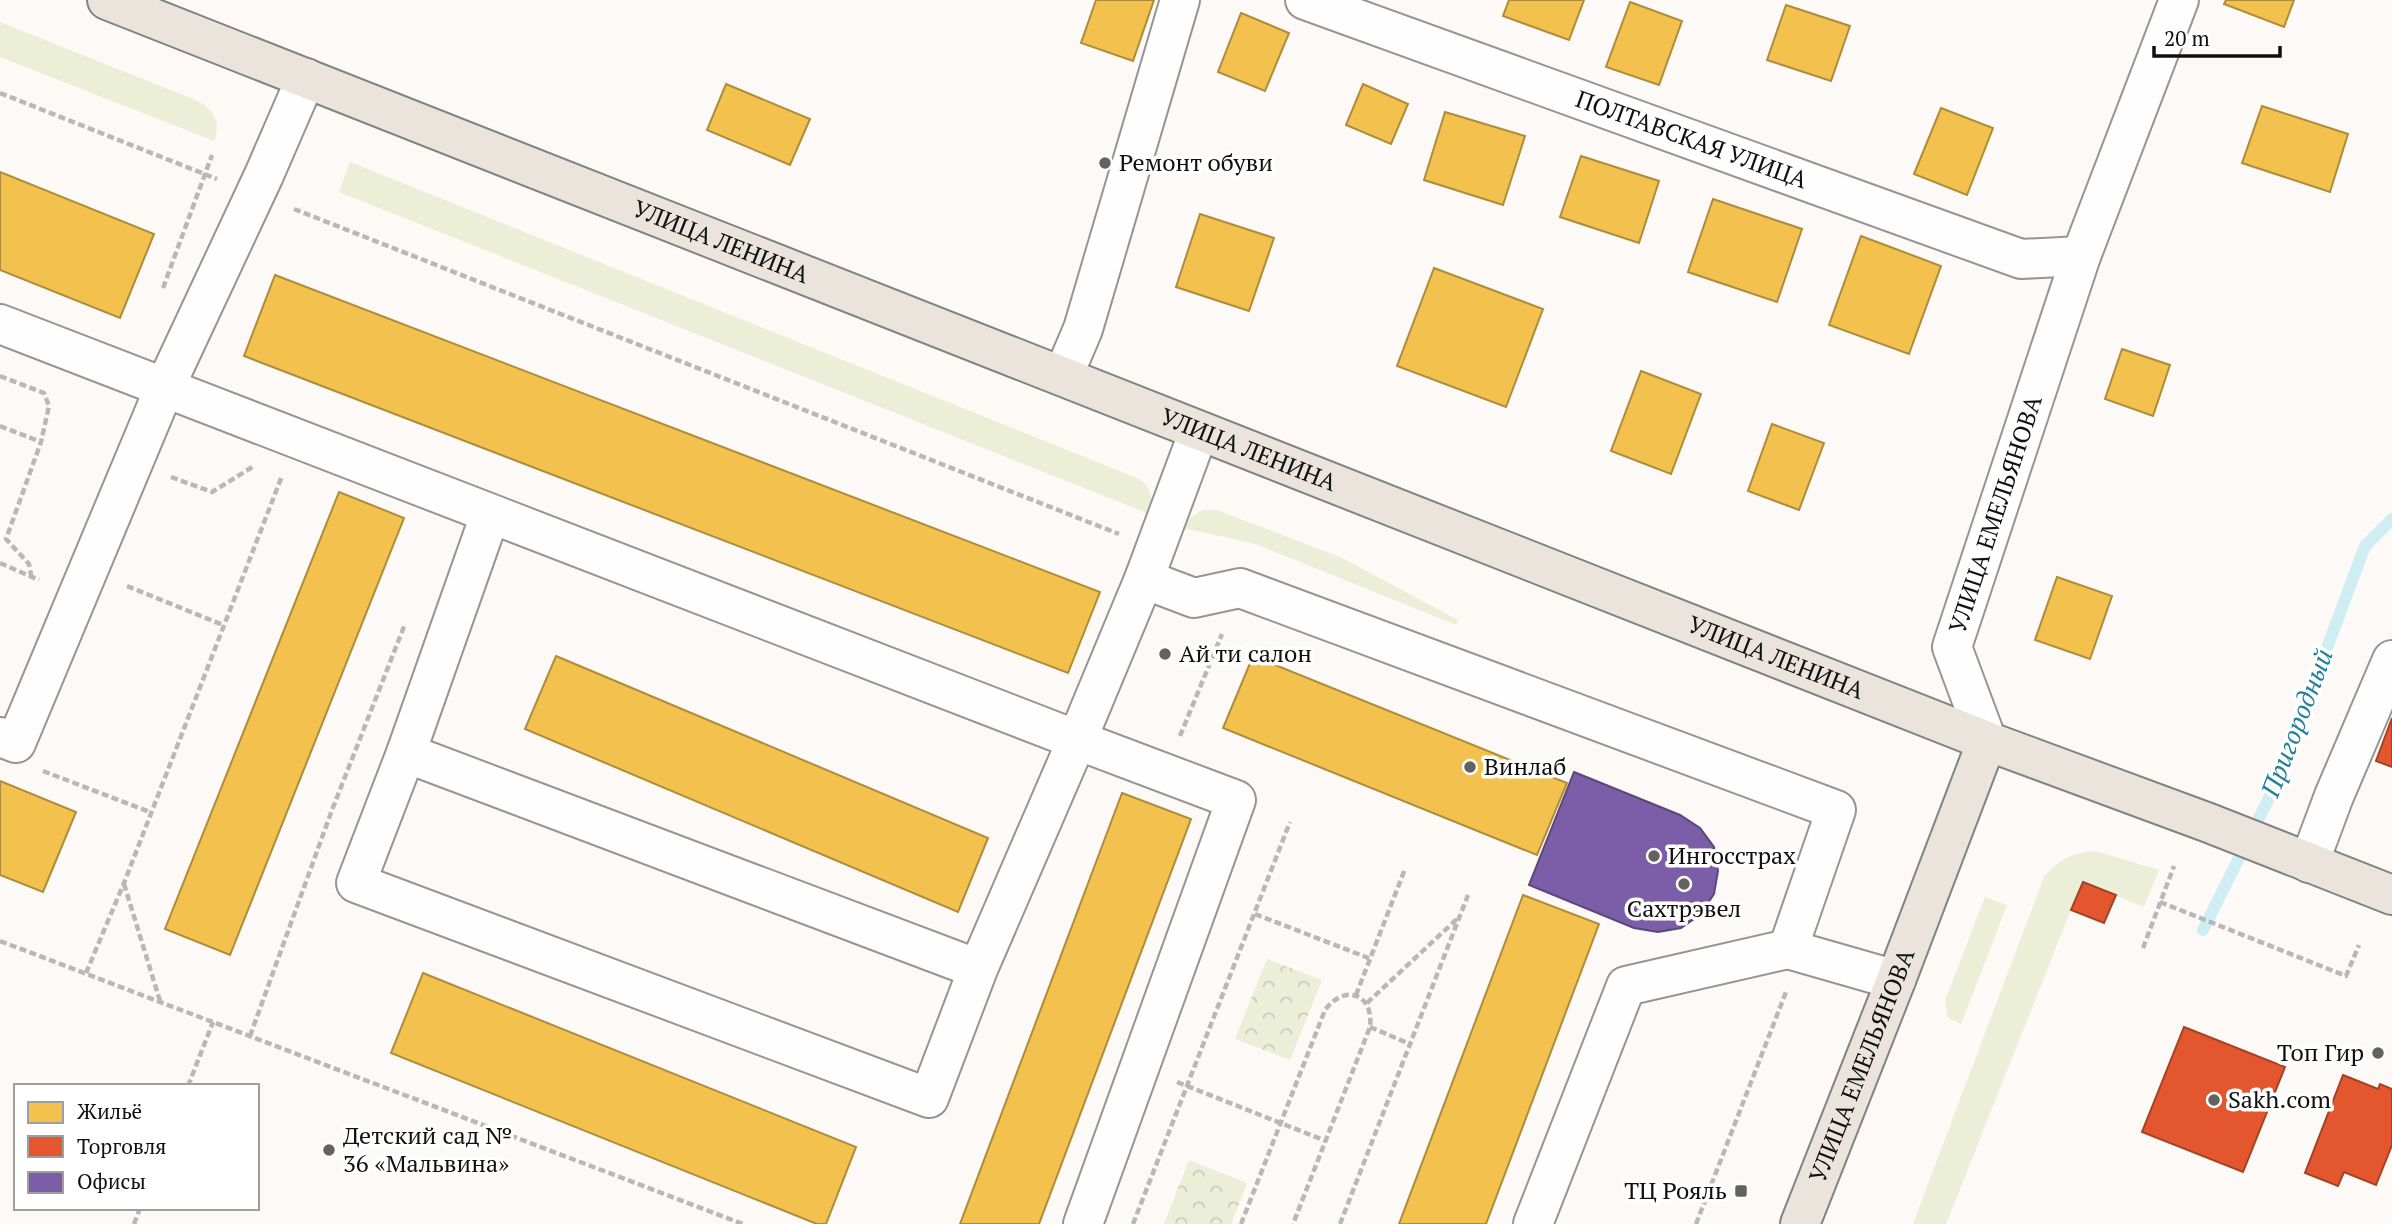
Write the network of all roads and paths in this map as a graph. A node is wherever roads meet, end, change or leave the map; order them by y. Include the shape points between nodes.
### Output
1 (107, 0) edge
2 (1180, 0) edge
3 (1305, 0) edge
4 (2179, 0) edge
5 (306, 78) junction
6 (0, 93) edge
7 (212, 155) dead end
8 (205, 174) junction
9 (256, 194) junction
10 (2081, 256) junction
11 (162, 289) dead end
12 (0, 324) edge
13 (0, 376) edge
14 (1063, 376) junction
15 (164, 389) junction
16 (0, 426) edge
17 (1199, 431) junction
18 (41, 442) junction
19 (262, 461) dead end
20 (284, 473) dead end
21 (167, 475) dead end
22 (490, 515) junction
23 (1123, 536) dead end
24 (0, 563) edge
25 (1144, 579) junction
26 (1240, 588) junction
27 (405, 622) dead end
28 (2392, 660) edge
29 (0, 737) edge
30 (1077, 740) junction
31 (1987, 741) junction
32 (406, 753) junction
33 (36, 768) dead end
34 (1165, 774) junction
35 (150, 812) junction
36 (1290, 822) dead end
37 (2294, 856) junction
38 (2174, 866) dead end
39 (1405, 869) dead end
40 (124, 883) junction
41 (1468, 895) dead end
42 (2392, 895) edge
43 (2160, 902) junction
44 (1255, 914) junction
45 (1460, 916) junction
46 (0, 940) edge
47 (2359, 944) dead end
48 (2143, 948) dead end
49 (1788, 949) junction
50 (1371, 959) junction
51 (978, 969) junction
52 (86, 973) junction
53 (1896, 980) junction
54 (1786, 991) dead end
55 (1356, 996) junction
56 (160, 1002) junction
57 (1367, 1003) junction
58 (213, 1022) junction
59 (1370, 1027) junction
60 (250, 1036) junction
61 (1410, 1044) junction
62 (1140, 1067) junction
63 (189, 1084) edge
64 (1187, 1086) junction
65 (1281, 1123) junction
66 (1326, 1141) junction
67 (743, 1224) edge
68 (1083, 1224) edge
69 (1133, 1224) edge
70 (1241, 1224) edge
71 (1293, 1224) edge
72 (1340, 1224) edge
73 (1532, 1224) edge
74 (1696, 1224) edge
75 (1800, 1224) edge

1 - 5 main road, УЛИЦА ЛЕНИНА
2 - 14 street via 1083,330
3 - 10 street, ПОЛТАВСКАЯ УЛИЦА via 2021,259
4 - 10 street, УЛИЦА ЕМЕЛЬЯНОВА
5 - 9 street
5 - 14 main road, УЛИЦА ЛЕНИНА
6 - 8 path
7 - 8 path
8 - 9 path
8 - 11 path
9 - 15 street
9 - 23 path
10 - 31 street, УЛИЦА ЕМЕЛЬЯНОВА via 1952,647
12 - 15 street
13 - 18 path via 44,393 49,406
14 - 17 main road, УЛИЦА ЛЕНИНА
15 - 22 street
15 - 29 street via 16,743
16 - 18 path
17 - 25 street
17 - 31 main road, УЛИЦА ЛЕНИНА
18 - 24 path via 6,539 29,564 31,575
19 - 21 path via 212,492
20 - 35 path
22 - 30 street
22 - 32 street
25 - 26 street via 1194,598
25 - 30 street
26 - 34 path
26 - 49 street via 1836,810
27 - 60 path
28 - 37 street via 2334,796
30 - 34 street
30 - 51 street
31 - 37 main road, УЛИЦА ЛЕНИНА
31 - 53 main road, УЛИЦА ЕМЕЛЬЯНОВА
32 - 51 street
32 - 51 street via 356,883 369,888 929,1098
33 - 35 path
34 - 62 street via 1237,800
35 - 40 path
36 - 44 path
37 - 42 main road, УЛИЦА ЛЕНИНА
38 - 43 path
39 - 50 path
40 - 52 path
40 - 56 path
41 - 45 path
43 - 47 path via 2346,976
43 - 48 path
44 - 50 path
44 - 64 path
45 - 57 path
45 - 61 path
46 - 52 path
49 - 53 street
49 - 73 street via 1626,986
50 - 55 path
52 - 56 path
53 - 75 main road, УЛИЦА ЕМЕЛЬЯНОВА
54 - 74 path
55 - 57 path
55 - 65 path via 1344,994 1325,1010
56 - 58 path
57 - 59 path
58 - 60 path
58 - 63 path
59 - 61 path
59 - 66 path
60 - 67 path
61 - 72 path
62 - 64 path
62 - 68 street
64 - 65 path
64 - 69 path
65 - 66 path
65 - 70 path
66 - 71 path

